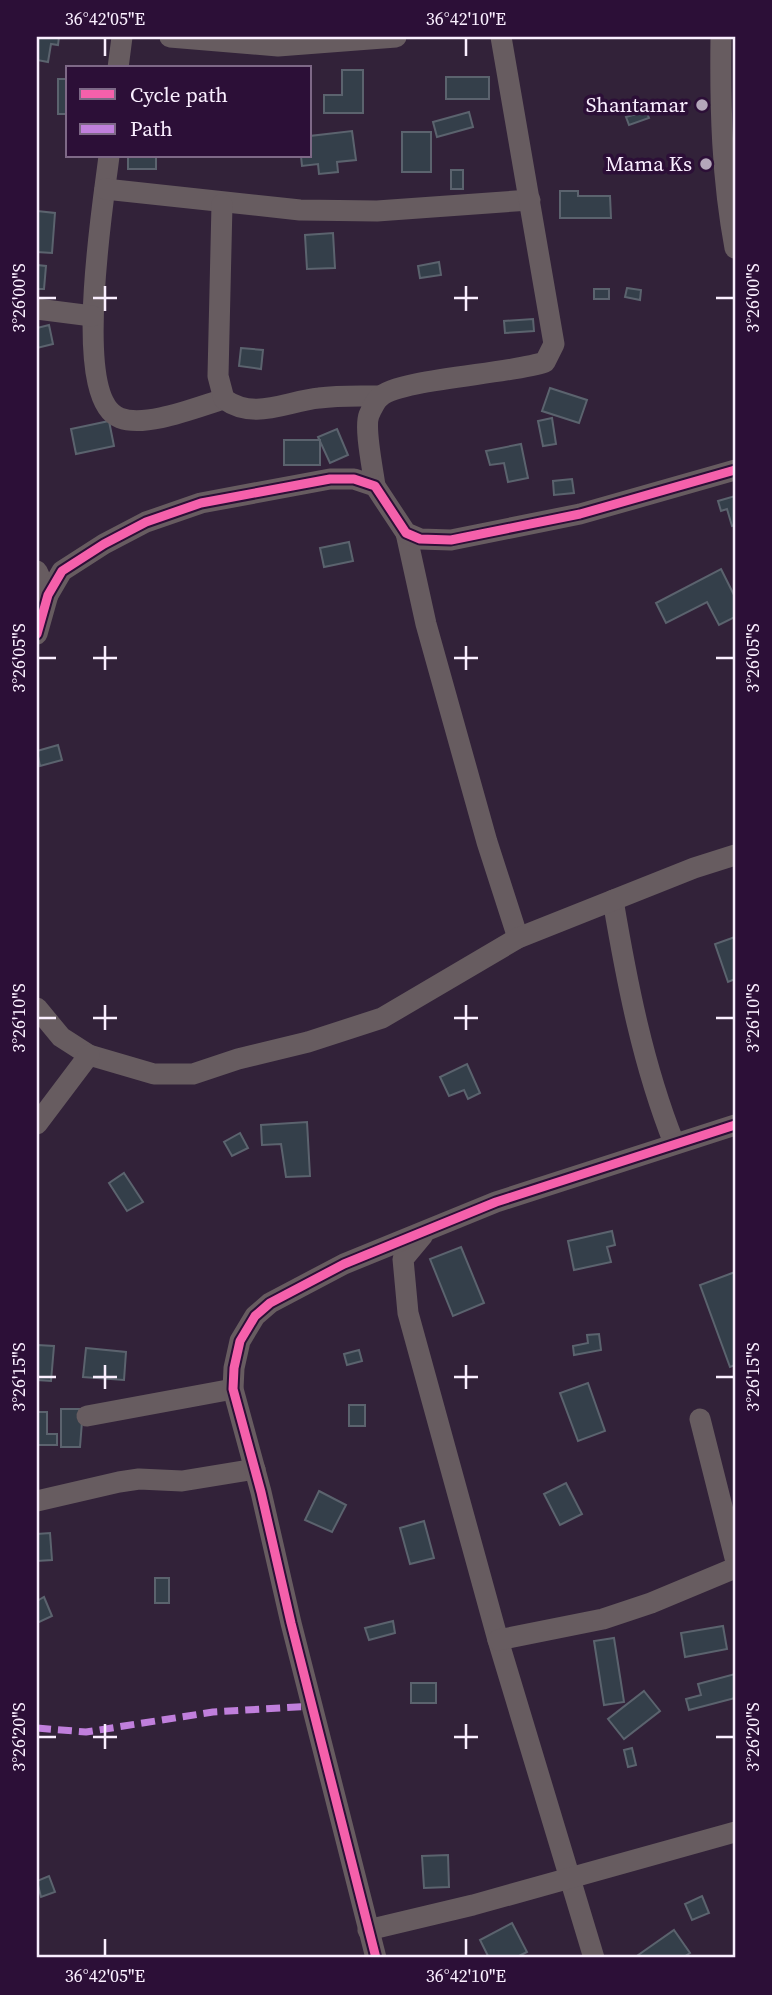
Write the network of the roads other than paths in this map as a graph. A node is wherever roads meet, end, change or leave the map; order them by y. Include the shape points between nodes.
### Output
1 (122, 37) edge
2 (170, 37) edge
3 (396, 37) edge
4 (501, 37) edge
5 (721, 37) edge
6 (365, 38) edge
7 (118, 66) edge
8 (109, 158) edge
9 (105, 189) junction
10 (530, 200) junction
11 (222, 204) junction
12 (735, 248) edge
13 (37, 309) edge
14 (92, 316) junction
15 (380, 396) junction
16 (224, 399) junction
17 (735, 470) edge
18 (375, 486) junction
19 (406, 533) junction
20 (37, 571) edge
21 (48, 595) junction
22 (37, 634) edge
23 (735, 855) edge
24 (613, 900) junction
25 (518, 938) junction
26 (37, 1008) edge
27 (89, 1055) junction
28 (37, 1124) edge
29 (735, 1125) edge
30 (674, 1143) junction
31 (425, 1233) junction
32 (233, 1389) junction
33 (87, 1416) dead end
34 (700, 1419) dead end
35 (255, 1469) junction
36 (37, 1502) edge
37 (735, 1558) edge
38 (735, 1568) edge
39 (498, 1640) junction
40 (735, 1832) edge
41 (569, 1877) junction
42 (368, 1930) junction
43 (376, 1958) edge
44 (594, 1958) edge

1 - 7 street
2 - 6 street via 278,46
3 - 6 street
4 - 10 street
5 - 12 street via 722,143
8 - 9 street
9 - 11 street
9 - 14 street
10 - 11 street via 377,211
10 - 15 street via 554,344 545,362 523,370 400,388
11 - 16 street via 218,376
13 - 14 street
14 - 16 street via 99,381 106,407 117,417 132,421 163,416
15 - 16 street via 320,398 258,410 243,409
15 - 18 street via 367,418
17 - 19 street via 580,514 485,535 429,540
18 - 19 street
18 - 21 street via 354,479 330,479 201,503 146,522 104,544 62,571
19 - 25 street via 426,624
20 - 21 street
21 - 22 street
23 - 24 street
24 - 25 street
24 - 30 street via 639,1033
25 - 27 street via 403,1008 308,1042 193,1074 154,1074
26 - 27 street via 61,1037
27 - 28 street
29 - 30 street
30 - 31 street via 496,1202
31 - 32 street via 344,1264 270,1303 240,1341
31 - 39 street via 404,1259 408,1314
32 - 33 street
32 - 35 street
34 - 37 street
35 - 36 street via 182,1481 119,1482
35 - 42 street
38 - 39 street via 603,1619
39 - 41 street
40 - 41 street
41 - 42 street
41 - 44 street
42 - 43 street

